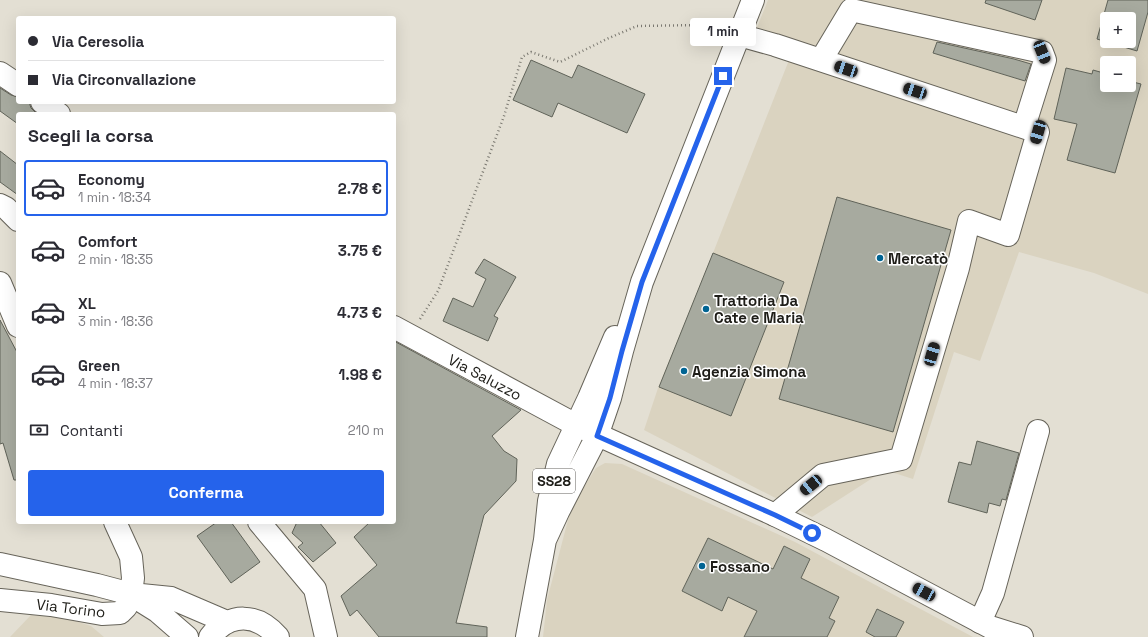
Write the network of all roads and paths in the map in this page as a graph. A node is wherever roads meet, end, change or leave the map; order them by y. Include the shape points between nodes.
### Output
1 (753, 0) edge
2 (739, 35) junction
3 (821, 60) junction
4 (0, 73) edge
5 (16, 84) edge
6 (45, 104) edge
7 (56, 112) edge
8 (1024, 127) junction
9 (0, 205) edge
10 (16, 218) edge
11 (642, 282) junction
12 (0, 283) edge
13 (16, 321) edge
14 (401, 331) edge
15 (576, 426) junction
16 (1038, 431) dead end
17 (597, 436) junction
18 (775, 515) junction
19 (115, 524) edge
20 (261, 524) edge
21 (545, 540) junction
22 (0, 564) edge
23 (130, 594) junction
24 (1, 602) edge
25 (227, 622) junction
26 (980, 622) junction
27 (187, 637) edge
28 (210, 637) edge
29 (278, 637) edge
30 (326, 637) edge
31 (527, 637) edge
32 (1022, 637) edge

1 - 2 main road, SS28
2 - 3 main road
2 - 11 main road, SS28
2 - 14 path via 701,25 637,26 560,62 532,52 522,58 504,116 438,291
3 - 8 main road
3 - 8 main road via 851,10 1042,52 1045,60
4 - 5 main road
6 - 7 main road
8 - 18 main road via 1038,132 1008,235 969,222 958,268 901,459 823,475
9 - 10 main road
11 - 15 main road, SS28 via 620,323
11 - 17 main road, SS28
12 - 13 main road
14 - 15 main road, Via Saluzzo
15 - 17 main road, Via Saluzzo
15 - 21 main road, SS28 via 558,464 549,501
16 - 26 main road via 993,593
17 - 18 main road, Via Saluzzo
17 - 21 main road, SS28
18 - 26 main road, Via Saluzzo
19 - 23 main road via 131,557 133,578
20 - 30 main road via 315,589
21 - 31 main road, SS28
22 - 23 main road, Via Torino
23 - 24 main road, Via Torino via 126,607 120,613 102,614 51,605
23 - 25 main road, Via Torino via 171,598
23 - 27 main road, Via Torino via 157,611
25 - 28 main road
25 - 29 main road via 250,619 271,629
26 - 32 main road, Via Saluzzo

